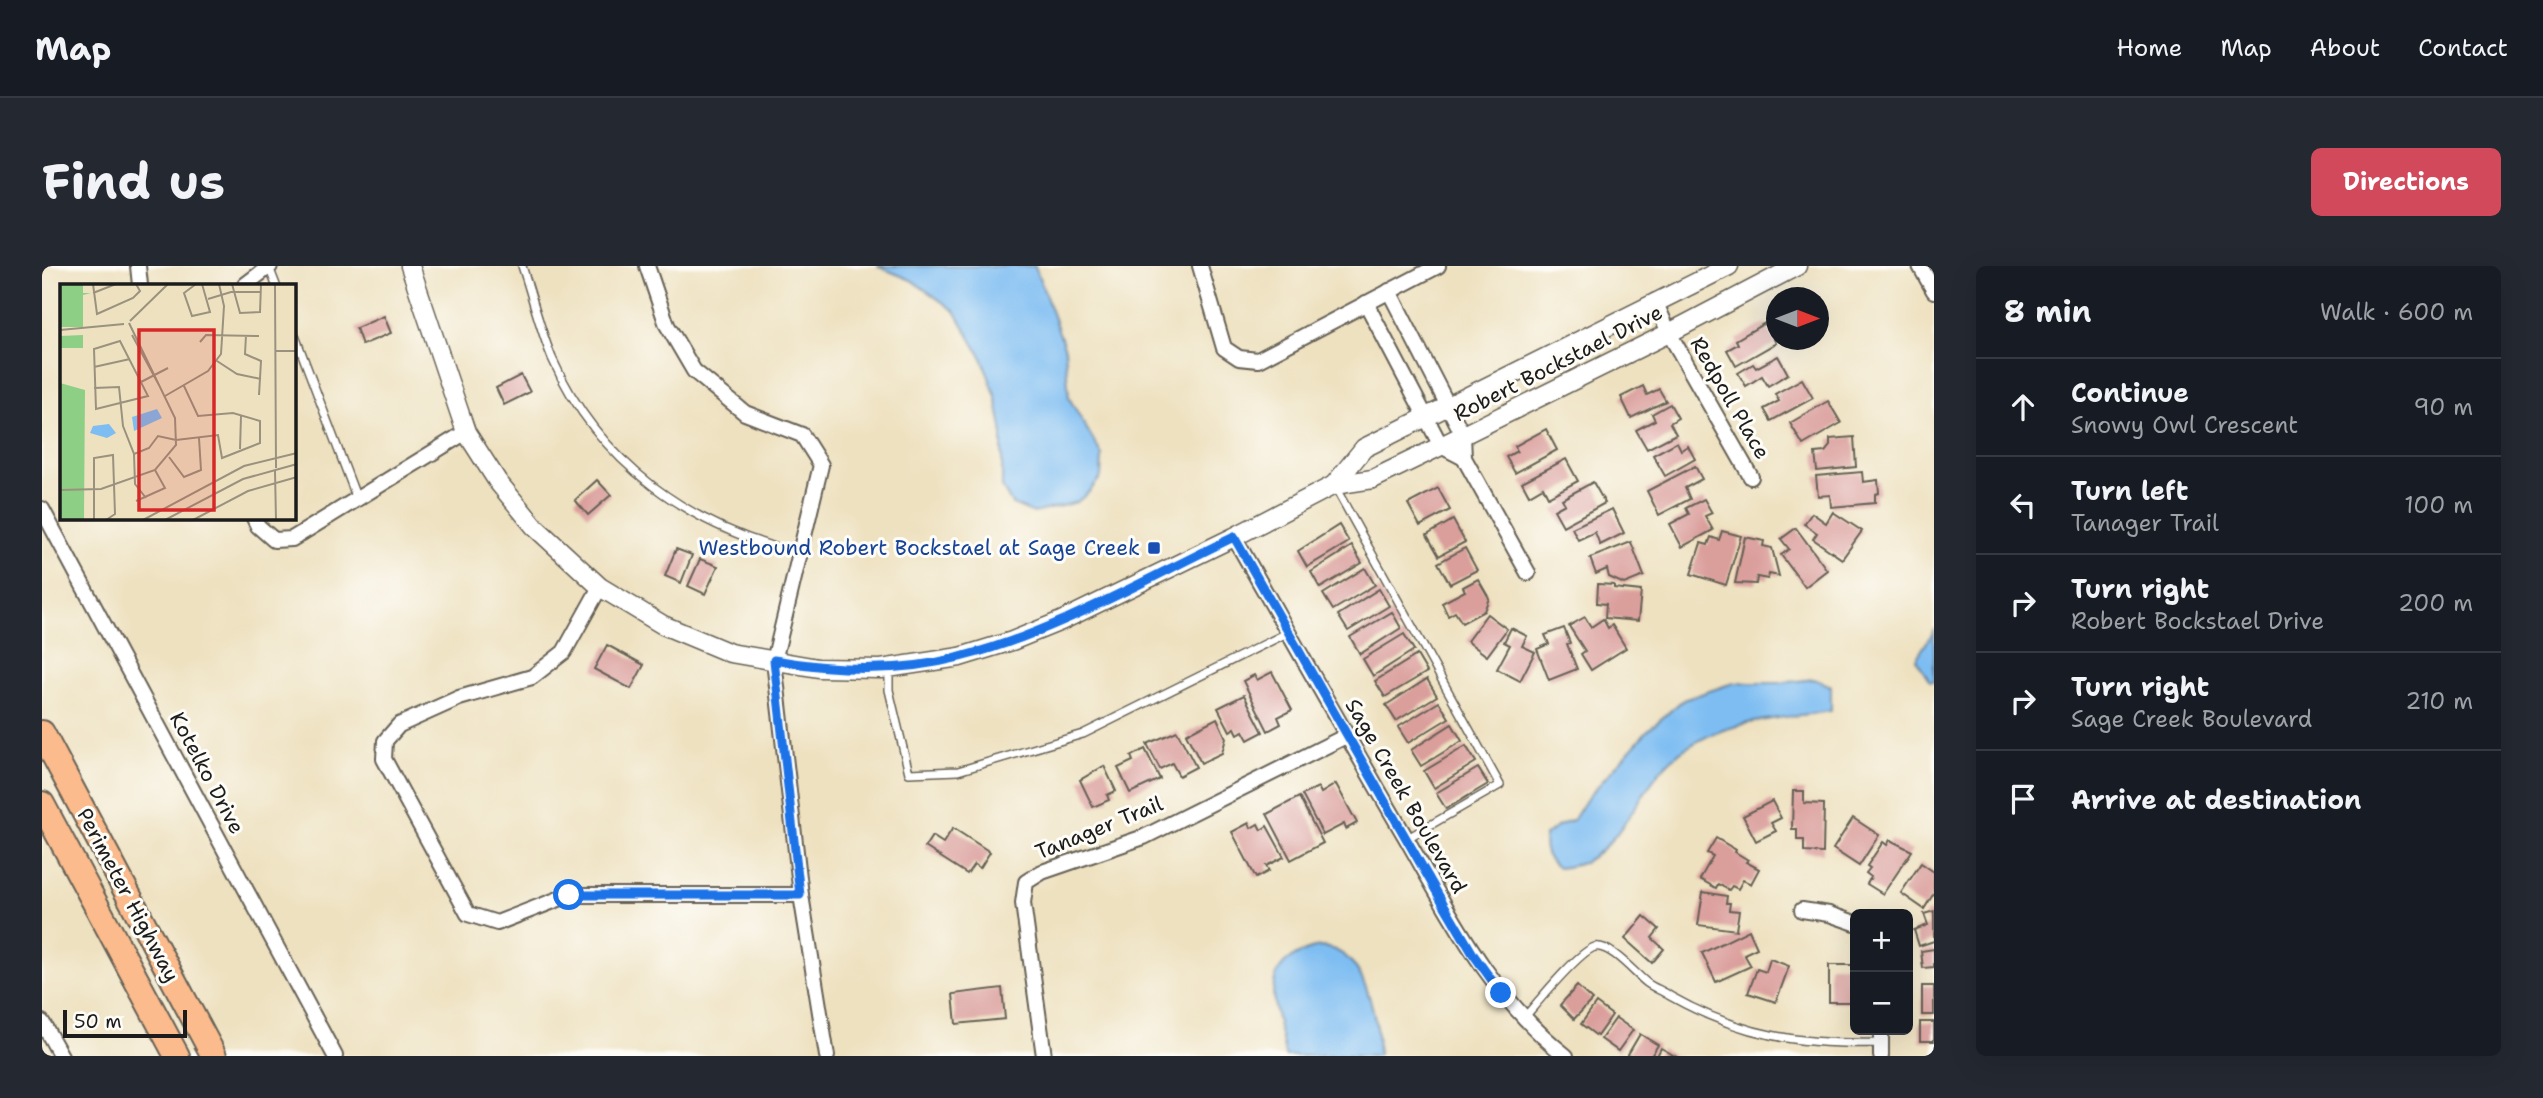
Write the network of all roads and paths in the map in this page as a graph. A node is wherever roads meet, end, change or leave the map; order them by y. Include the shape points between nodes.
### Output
1 (138, 266) edge
2 (269, 266) edge
3 (410, 266) edge
4 (522, 266) edge
5 (647, 266) edge
6 (1200, 266) edge
7 (1438, 266) edge
8 (1729, 266) edge
9 (1797, 266) edge
10 (1920, 266) edge
11 (141, 284) edge
12 (246, 284) edge
13 (276, 284) edge
14 (1389, 291) junction
15 (1934, 291) edge
16 (1655, 301) junction
17 (1366, 303) junction
18 (1669, 332) junction
19 (296, 338) edge
20 (1448, 406) junction
21 (1425, 417) junction
22 (466, 432) junction
23 (1463, 435) junction
24 (1441, 446) junction
25 (1464, 458) junction
26 (1751, 477) dead end
27 (1334, 485) junction
28 (358, 499) junction
29 (42, 509) edge
30 (255, 520) edge
31 (1234, 537) junction
32 (800, 554) junction
33 (1528, 573) dead end
34 (600, 587) junction
35 (1289, 632) junction
36 (774, 660) junction
37 (889, 668) junction
38 (42, 733) edge
39 (1346, 736) junction
40 (42, 804) edge
41 (1406, 839) junction
42 (800, 895) junction
43 (1802, 910) dead end
44 (1850, 921) edge
45 (1523, 1018) junction
46 (42, 1022) edge
47 (1881, 1043) edge
48 (61, 1056) edge
49 (177, 1056) edge
50 (214, 1056) edge
51 (335, 1056) edge
52 (827, 1056) edge
53 (1044, 1056) edge
54 (1566, 1056) edge

1 - 11 street
2 - 12 street
2 - 13 lane
3 - 22 street, Robert Bockstael Drive
4 - 32 lane via 552,357 572,396 594,429 626,463 688,511 729,532
5 - 32 street via 667,325 694,370 745,413 802,435 821,465
6 - 17 street via 1224,348 1239,358 1258,360
7 - 14 street
8 - 16 street, Robert Bockstael Drive
9 - 18 street, Robert Bockstael Drive
10 - 15 street
14 - 17 street
14 - 20 street
16 - 18 street, Redpoll Place
16 - 20 street, Robert Bockstael Drive
17 - 21 street
18 - 23 street, Robert Bockstael Drive
18 - 26 street, Redpoll Place
19 - 28 lane
20 - 21 street, Robert Bockstael Drive
20 - 23 street
21 - 24 street
21 - 27 street, Robert Bockstael Drive via 1364,448
22 - 28 street
22 - 34 street, Robert Bockstael Drive via 535,527
23 - 24 street, Robert Bockstael Drive
23 - 25 street
24 - 25 street
24 - 27 street, Robert Bockstael Drive via 1373,479
25 - 33 street
27 - 31 street, Robert Bockstael Drive
27 - 41 lane via 1500,785
28 - 30 street via 292,539 274,540
29 - 51 street, Kotelko Drive
31 - 35 street, Sage Creek Boulevard
31 - 37 street, Robert Bockstael Drive via 1012,641 960,657
32 - 36 street
34 - 36 street, Robert Bockstael Drive via 663,625 730,653
34 - 42 street via 564,652 532,677 459,698 398,725 385,741 384,760 468,914 497,923 569,895
35 - 37 lane via 1083,734 958,771 909,773 889,690
35 - 39 street, Sage Creek Boulevard
36 - 37 street, Robert Bockstael Drive via 818,668
36 - 42 street
38 - 50 highway, Perimeter Highway
39 - 41 street, Sage Creek Boulevard
39 - 53 street, Tanager Trail via 1144,837 1042,872 1026,882 1023,903
40 - 49 highway, Perimeter Highway
41 - 45 street, Sage Creek Boulevard via 1473,954
42 - 52 street
43 - 44 street
45 - 47 lane via 1583,953 1597,947 1605,948 1646,982 1731,1026 1822,1043
45 - 54 street, Sage Creek Boulevard
46 - 48 street

